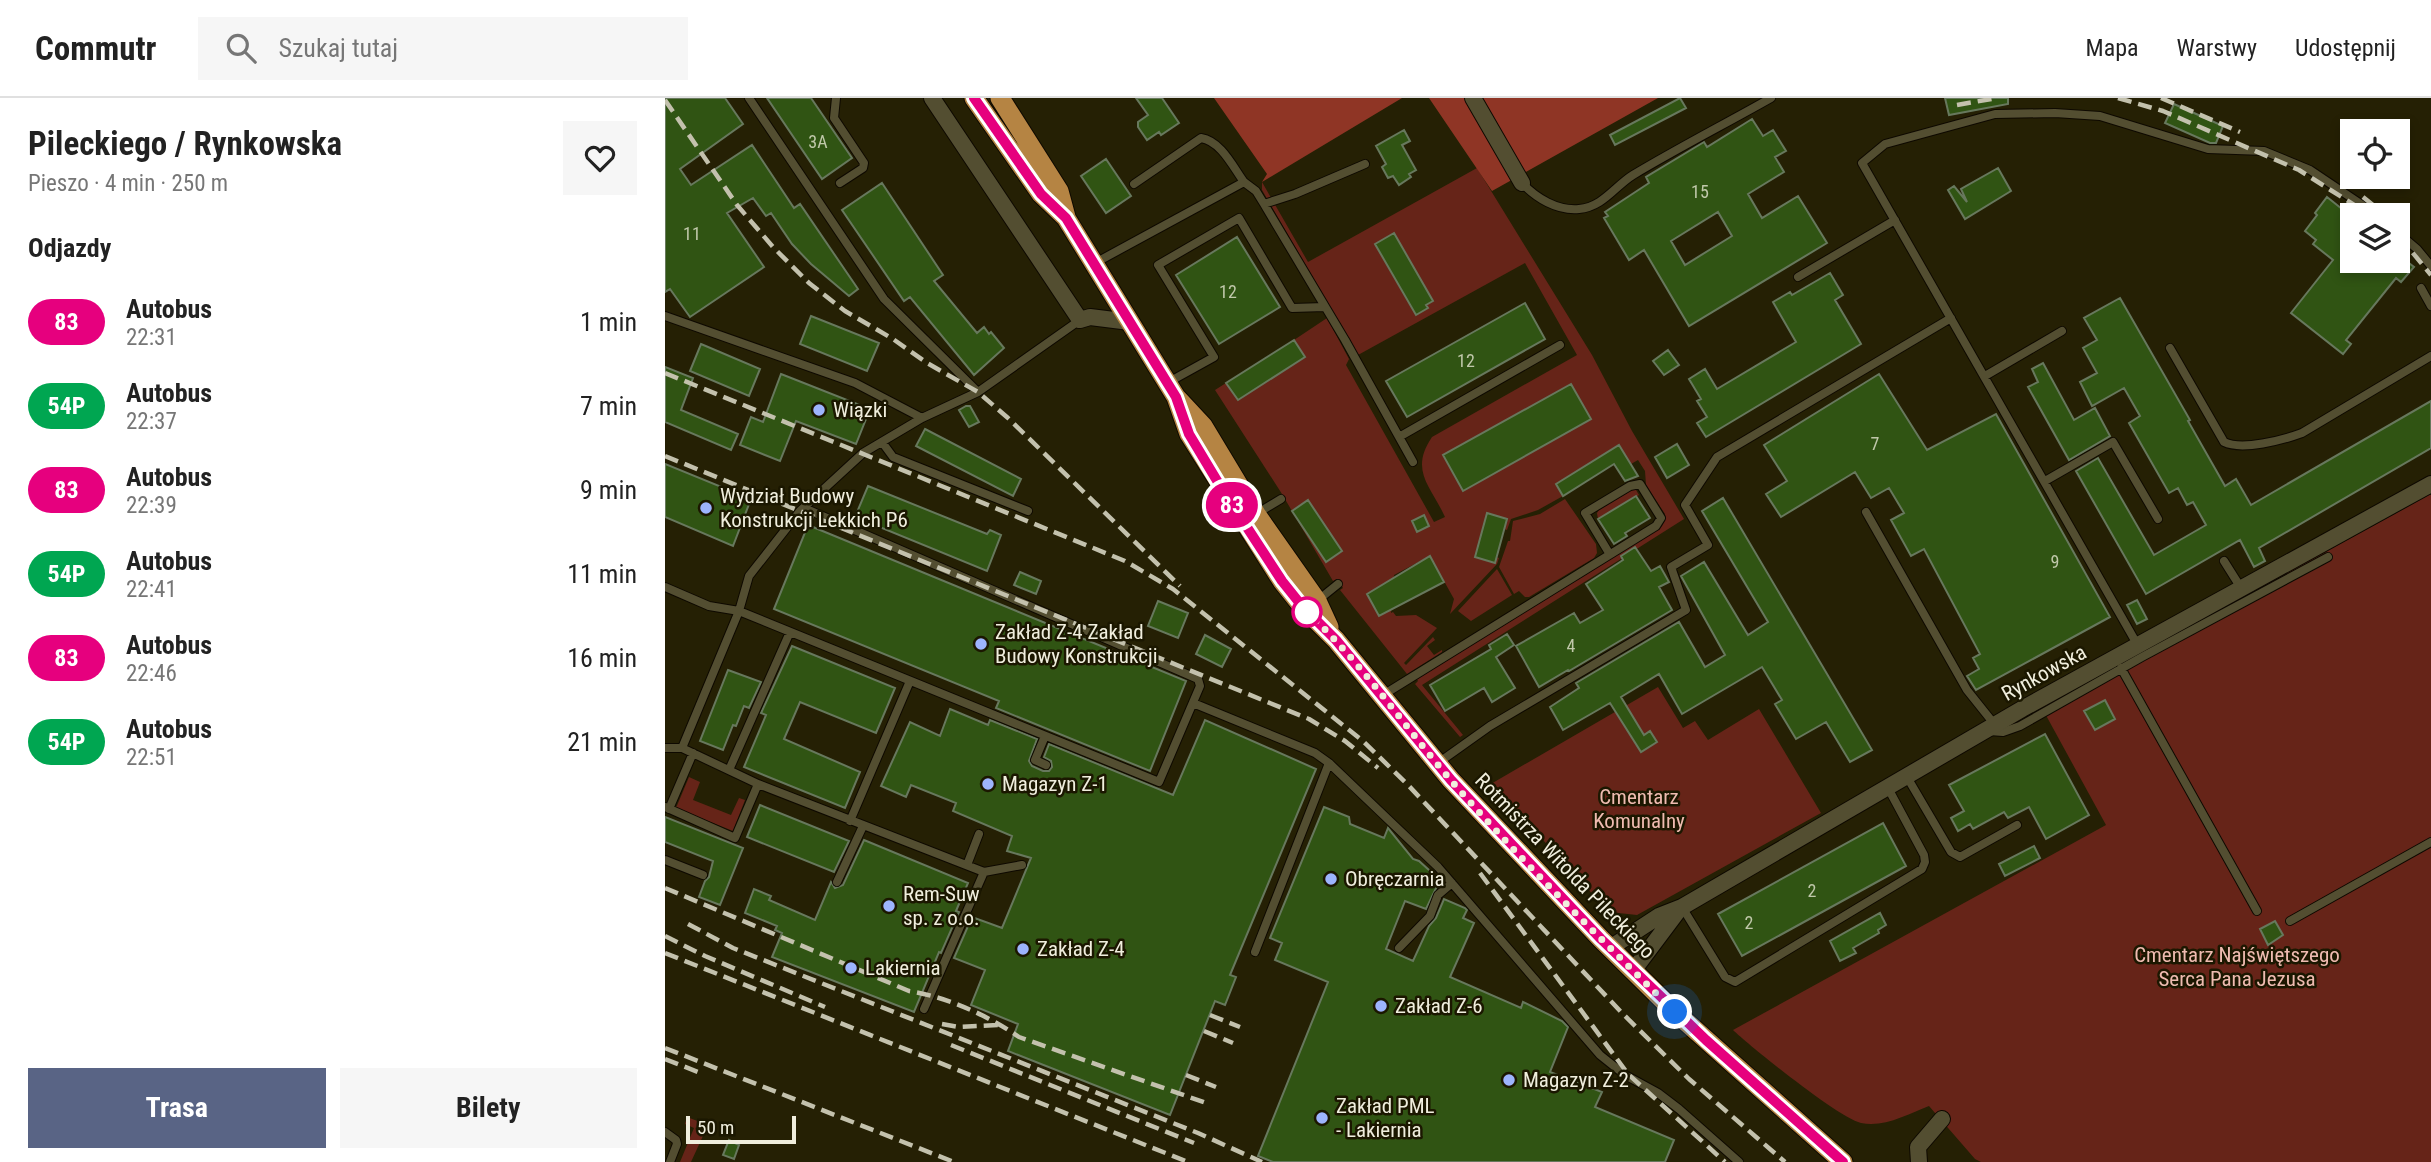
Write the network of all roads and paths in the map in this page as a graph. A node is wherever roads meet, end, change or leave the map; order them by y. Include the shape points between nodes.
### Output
1 (749, 98) edge
2 (837, 98) edge
3 (932, 98) edge
4 (974, 98) edge
5 (1000, 98) edge
6 (1473, 98) edge
7 (1771, 98) edge
8 (1365, 164) dead end
9 (1244, 182) junction
10 (840, 183) dead end
11 (1522, 183) joint
12 (1134, 184) dead end
13 (2359, 203) edge
14 (1264, 204) junction
15 (1066, 218) junction
16 (1895, 220) junction
17 (2410, 243) edge
18 (1094, 263) junction
19 (2431, 266) edge
20 (1798, 276) dead end
21 (2421, 288) dead end
22 (2431, 306) edge
23 (1325, 307) junction
24 (665, 316) edge
25 (1951, 318) junction
26 (1080, 320) junction
27 (1130, 322) junction
28 (2063, 331) dead end
29 (1560, 345) dead end
30 (2171, 348) dead end
31 (2431, 356) edge
32 (1985, 376) junction
33 (1172, 390) junction
34 (978, 392) junction
35 (922, 418) junction
36 (1399, 437) junction
37 (882, 442) junction
38 (1413, 462) dead end
39 (2045, 481) junction
40 (2431, 484) edge
41 (1281, 499) dead end
42 (804, 508) junction
43 (1028, 511) dead end
44 (1866, 512) dead end
45 (1257, 514) junction
46 (2158, 520) dead end
47 (1609, 553) junction
48 (2327, 557) dead end
49 (2224, 561) dead end
50 (1338, 583) dead end
51 (665, 587) edge
52 (2241, 588) junction
53 (1317, 601) junction
54 (739, 611) junction
55 (790, 632) junction
56 (1336, 640) junction
57 (2137, 645) junction
58 (2121, 668) junction
59 (910, 681) junction
60 (1381, 697) junction
61 (1193, 703) junction
62 (1990, 728) junction
63 (1045, 736) junction
64 (665, 748) edge
65 (682, 748) junction
66 (693, 753) junction
67 (1329, 763) junction
68 (1437, 764) junction
69 (1046, 765) dead end
70 (729, 770) junction
71 (1907, 777) junction
72 (758, 784) junction
73 (1888, 788) junction
74 (667, 808) edge
75 (850, 821) junction
76 (2017, 825) dead end
77 (863, 826) junction
78 (979, 834) dead end
79 (2431, 842) edge
80 (665, 860) edge
81 (967, 865) junction
82 (1022, 865) dead end
83 (984, 872) junction
84 (703, 875) dead end
85 (837, 882) dead end
86 (1452, 883) junction
87 (1682, 907) junction
88 (2257, 911) dead end
89 (2290, 921) dead end
90 (1399, 948) dead end
91 (1610, 948) junction
92 (1255, 951) dead end
93 (1633, 971) junction
94 (924, 1009) dead end
95 (1942, 1119) dead end
96 (665, 1132) edge
97 (670, 1162) edge
98 (1739, 1162) edge
99 (1843, 1162) edge
100 (1919, 1162) edge

1 - 34 lane via 884,299
2 - 10 lane via 834,118 864,163 863,169
3 - 26 street
4 - 15 main road, Rotmistrza Witolda Pileckiego via 1041,194
5 - 15 main road, Rotmistrza Witolda Pileckiego via 1059,191
6 - 11 street
7 - 11 lane via 1630,177 1592,205 1580,209 1552,205
8 - 14 lane
9 - 12 lane via 1221,150 1201,138
9 - 14 lane
9 - 18 lane
13 - 16 lane via 2310,170 2264,151 2208,149 2100,116 1995,114 1885,144 1862,163
14 - 23 lane
15 - 18 main road, Rotmistrza Witolda Pileckiego
16 - 20 lane
16 - 25 lane
17 - 19 lane
18 - 27 main road, Rotmistrza Witolda Pileckiego
21 - 22 lane
23 - 33 lane via 1292,308 1239,218 1158,265 1214,357
23 - 36 lane
24 - 35 lane via 855,383
25 - 32 lane
25 - 68 lane via 1717,457 1685,505 1708,545 1671,567 1686,610 1490,726
26 - 27 street
26 - 34 lane
27 - 33 main road, Rotmistrza Witolda Pileckiego
28 - 32 lane
29 - 36 lane
30 - 31 lane via 2224,442 2241,446 2302,433
32 - 39 lane
33 - 45 main road, Rotmistrza Witolda Pileckiego via 1203,426
33 - 56 main road, Rotmistrza Witolda Pileckiego via 1189,434 1244,524 1302,606
34 - 35 lane
35 - 37 lane
36 - 38 lane
37 - 42 lane via 848,465
37 - 43 lane via 893,457
39 - 46 lane via 2113,442
39 - 57 lane
40 - 52 street, Rynkowska
41 - 45 lane
42 - 54 lane via 749,576
42 - 61 lane via 1198,679
44 - 62 lane
45 - 53 main road, Rotmistrza Witolda Pileckiego
47 - 47 lane via 1585,513 1640,484 1661,518
47 - 60 lane
48 - 58 lane
49 - 52 lane
50 - 53 lane
51 - 54 lane via 709,606
52 - 57 street, Rynkowska
53 - 56 main road, Rotmistrza Witolda Pileckiego
54 - 55 lane
54 - 65 lane
55 - 59 lane
55 - 70 lane
56 - 60 main road, Rotmistrza Witolda Pileckiego
57 - 62 street, Rynkowska
58 - 62 lane via 2020,726 2003,732
58 - 88 lane
59 - 63 lane
59 - 75 lane
60 - 68 main road, Rotmistrza Witolda Pileckiego
61 - 63 lane via 1159,782
61 - 67 lane
62 - 71 street, Rynkowska
63 - 69 lane via 1035,760
64 - 65 lane
65 - 66 lane
66 - 70 lane
66 - 74 lane
67 - 86 lane
67 - 92 lane
68 - 91 main road, Rotmistrza Witolda Pileckiego
70 - 72 lane
71 - 73 street, Rynkowska
71 - 76 lane via 1951,852 1959,857
72 - 74 lane via 735,838
72 - 75 lane
73 - 87 street, Rynkowska
73 - 87 lane via 1924,855 1922,869 1735,982 1725,977
75 - 77 lane
77 - 81 lane
77 - 85 lane
78 - 81 lane
79 - 89 lane
80 - 84 lane
81 - 83 lane
82 - 83 lane
83 - 94 lane
86 - 90 lane via 1438,895 1430,916
86 - 98 lane via 1599,1055 1679,1109
87 - 91 street, Rynkowska via 1659,916
87 - 93 street, Rynkowska
91 - 93 main road, Rotmistrza Witolda Pileckiego
93 - 99 main road, Rotmistrza Witolda Pileckiego
95 - 100 street via 1918,1147
96 - 97 lane via 677,1144

